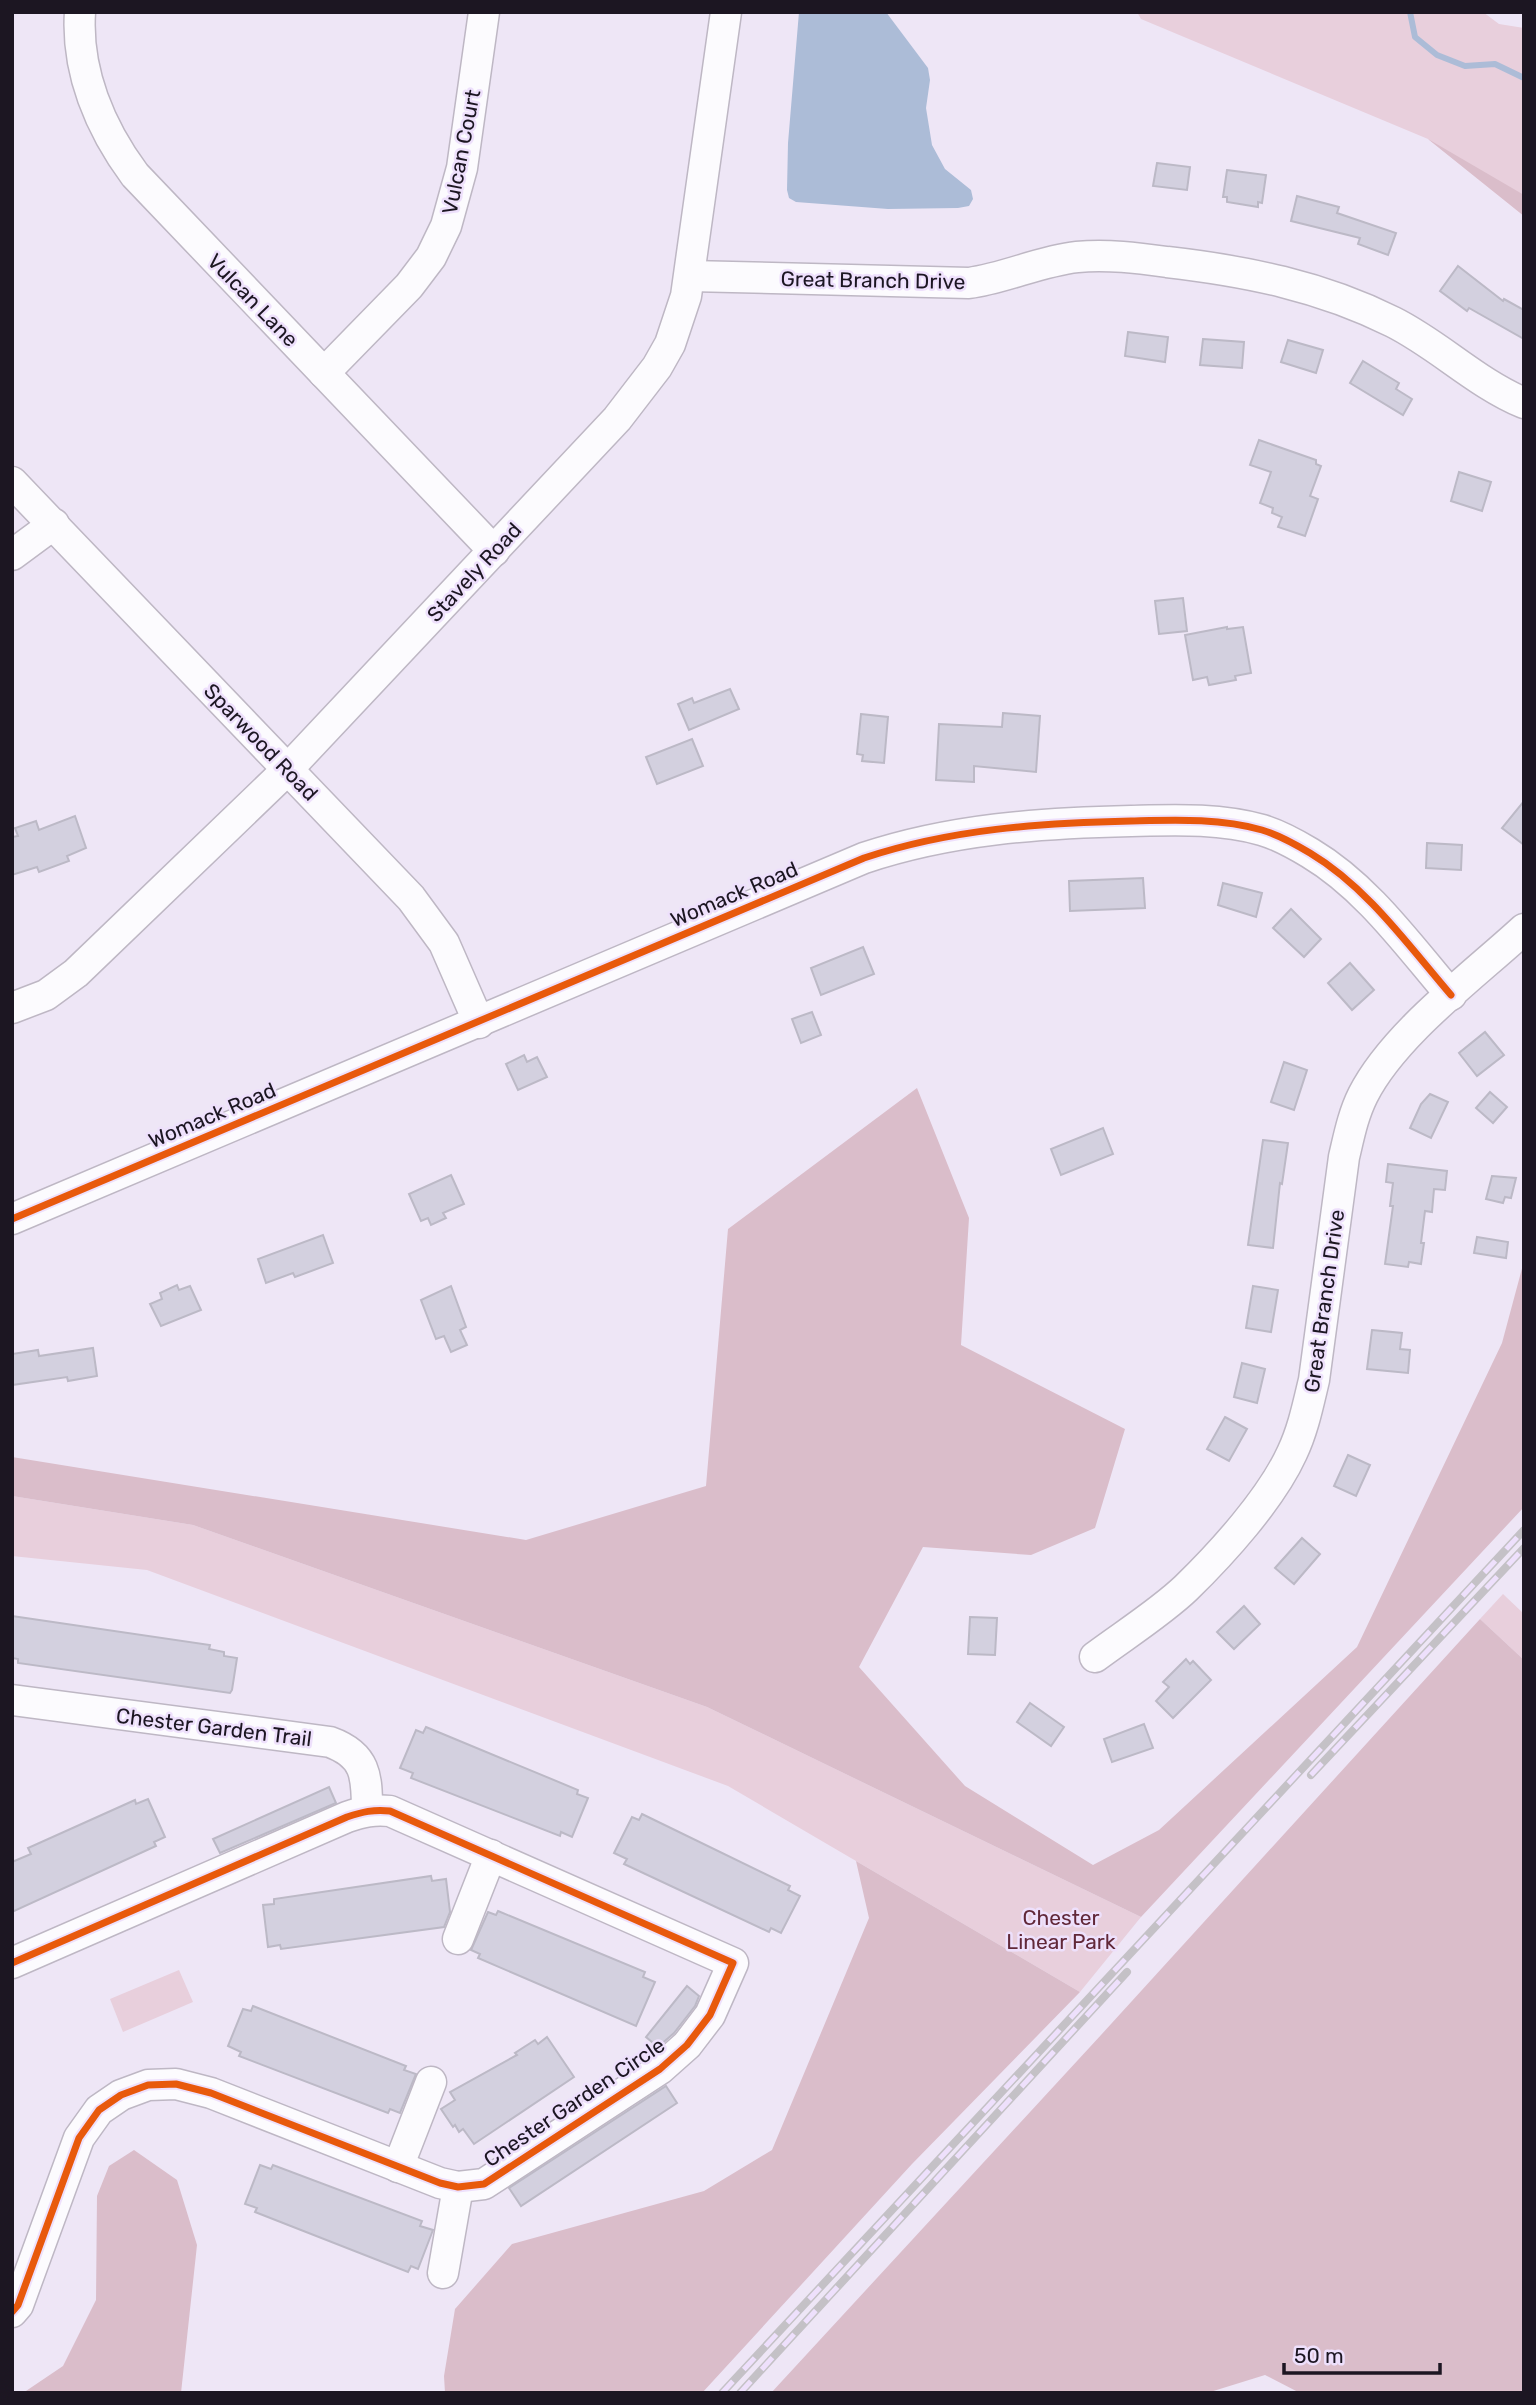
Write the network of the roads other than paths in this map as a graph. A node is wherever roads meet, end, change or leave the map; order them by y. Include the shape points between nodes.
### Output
1 (80, 12) edge
2 (484, 12) edge
3 (726, 12) edge
4 (690, 276) junction
5 (324, 373) junction
6 (1524, 403) edge
7 (12, 482) edge
8 (54, 524) junction
9 (494, 551) junction
10 (12, 555) edge
11 (287, 770) junction
12 (1524, 929) edge
13 (1451, 995) junction
14 (12, 1008) edge
15 (479, 1023) junction
16 (12, 1219) edge
17 (1096, 1657) dead end
18 (12, 1700) edge
19 (367, 1810) junction
20 (491, 1855) junction
21 (458, 1939) dead end
22 (12, 1962) edge
23 (431, 2082) dead end
24 (398, 2167) junction
25 (458, 2187) junction
26 (443, 2273) dead end
27 (12, 2312) edge

1 - 5 street, Vulcan Lane via 82,60 90,91 116,150 158,201
2 - 5 street, Vulcan Court via 462,168 446,226 431,257 409,286
3 - 4 street, Stavely Road
4 - 6 street, Great Branch Drive via 935,284 995,280 1080,257 1132,258 1263,276 1363,307 1402,327 1502,394
4 - 9 street, Stavely Road via 679,320 657,367 617,419
5 - 9 street, Vulcan Lane
7 - 8 street, Sparwood Road
8 - 10 street
8 - 11 street, Sparwood Road
9 - 11 street, Stavely Road
11 - 14 street, Stavely Road via 76,973 46,995
11 - 15 street, Sparwood Road via 429,921 444,943
12 - 13 street, Great Branch Drive
13 - 15 street, Womack Road via 1362,892 1336,869 1287,840 1264,830 1206,821 1076,822 940,836 864,858
13 - 17 street, Great Branch Drive via 1381,1066 1351,1125 1314,1380 1293,1452 1253,1514 1185,1590
15 - 16 street, Womack Road
18 - 19 street, Chester Garden Trail via 330,1742 358,1760 368,1788
19 - 20 street, Chester Garden Circle via 390,1811
19 - 22 street
20 - 21 street
20 - 25 street, Chester Garden Circle via 733,1963 710,2015 687,2045 660,2069 496,2178
23 - 24 street
24 - 25 street, Chester Garden Circle
24 - 27 street, Chester Garden Circle via 211,2093 176,2084 148,2085 121,2095 99,2110 79,2138
25 - 26 street

